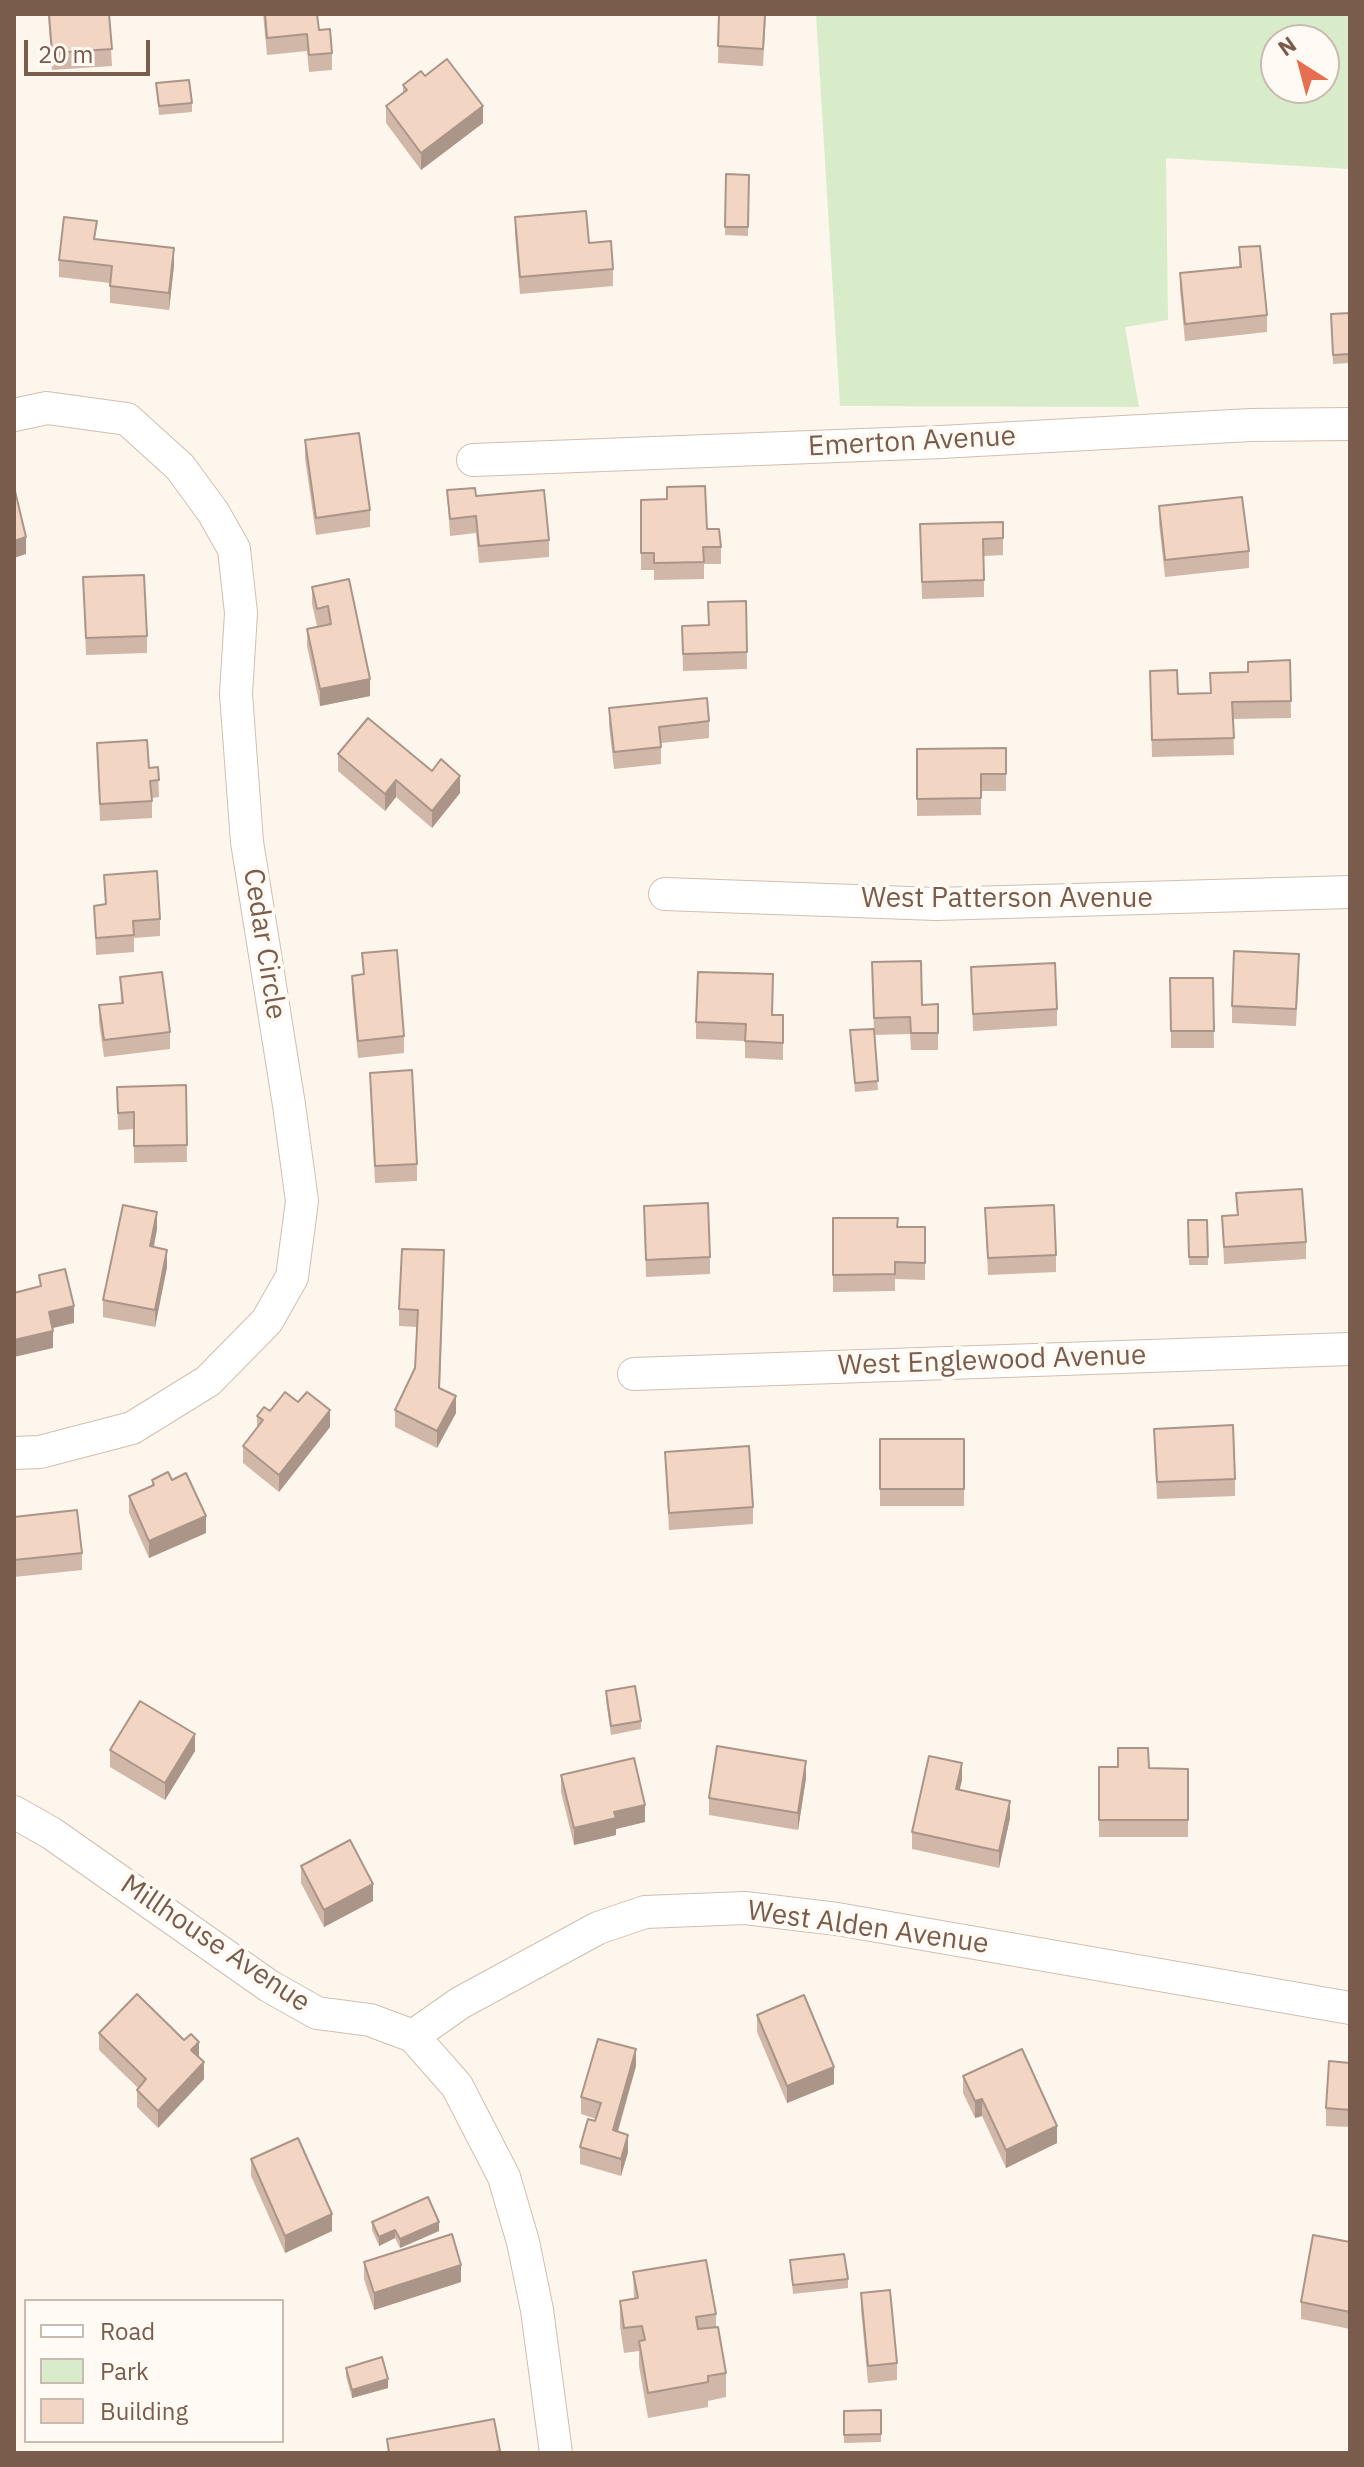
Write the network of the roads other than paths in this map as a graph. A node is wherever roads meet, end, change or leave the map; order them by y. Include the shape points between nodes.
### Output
1 (14, 415) edge
2 (1350, 424) edge
3 (473, 460) dead end
4 (1350, 892) edge
5 (665, 894) dead end
6 (1350, 1349) edge
7 (634, 1374) dead end
8 (14, 1453) edge
9 (14, 1812) edge
10 (1350, 2008) edge
11 (413, 2036) junction
12 (556, 2453) edge

1 - 8 street, Cedar Circle via 47,408 127,419 180,467 234,549 241,613 236,694 247,842 302,1201 292,1277 267,1321 208,1381 132,1428 40,1452
2 - 3 street, Emerton Avenue
4 - 5 street, West Patterson Avenue via 936,904
6 - 7 street, West Englewood Avenue
9 - 11 street, Millhouse Avenue via 269,1986 317,2013 370,2020
10 - 11 street, West Alden Avenue via 837,1919 731,1909 645,1912 598,1928 460,2003
11 - 12 street, Millhouse Avenue via 457,2086 504,2177 537,2310

